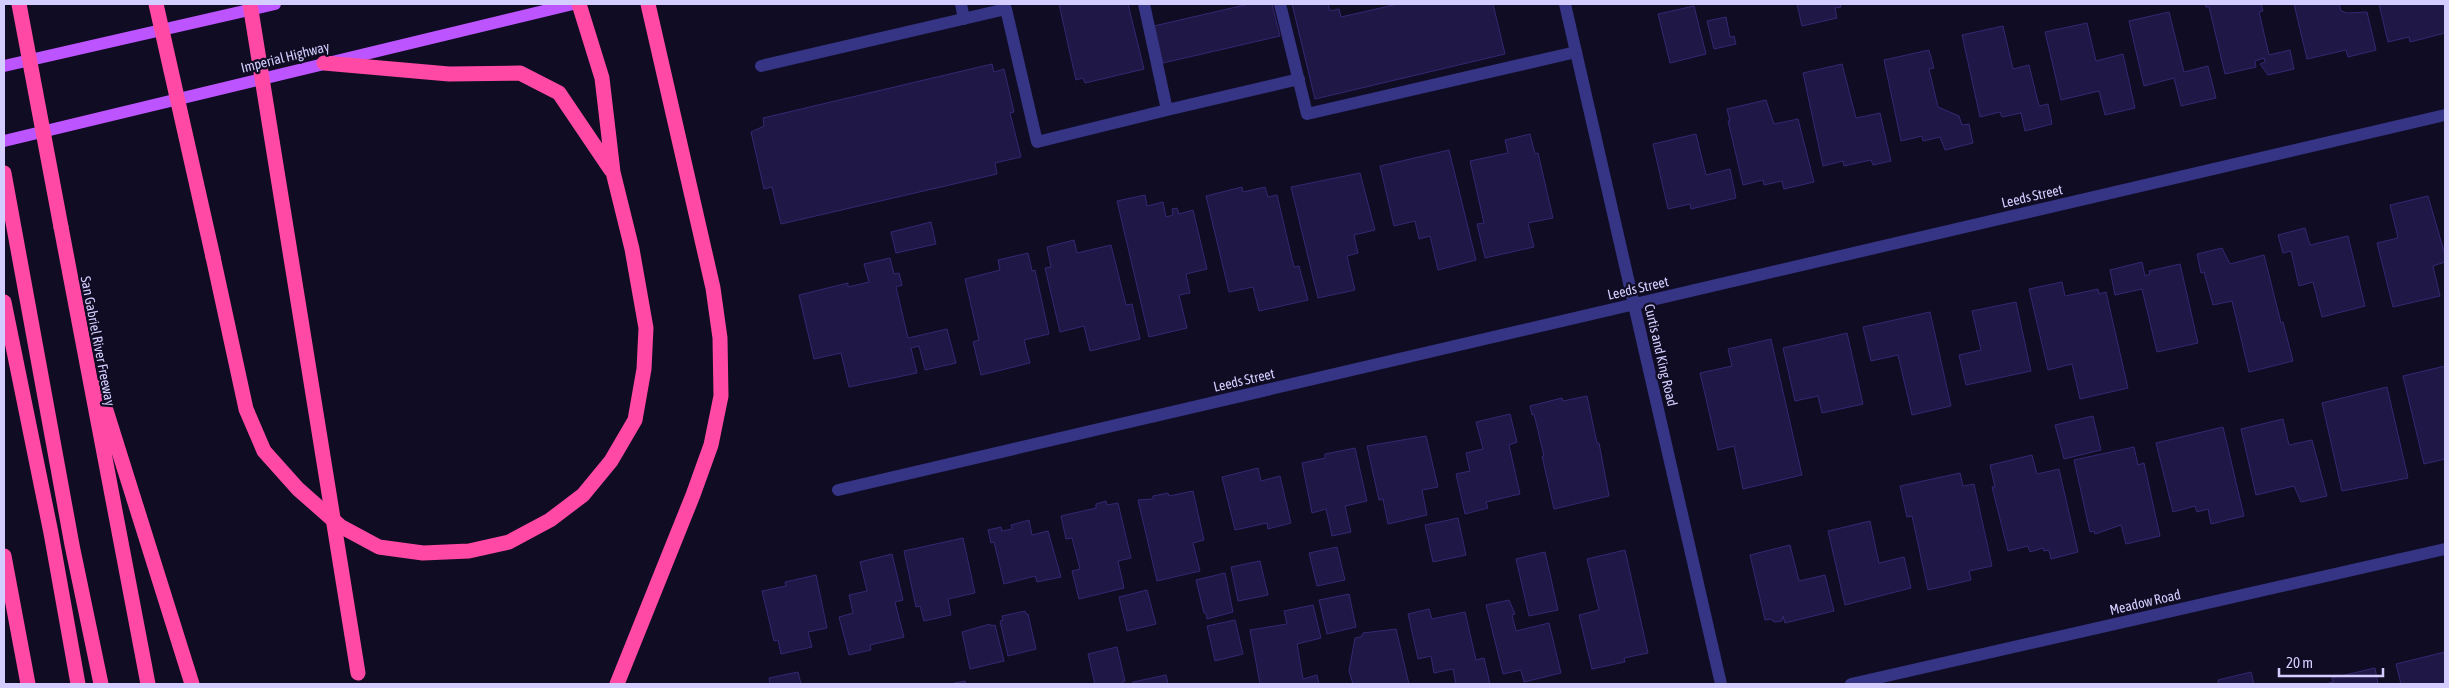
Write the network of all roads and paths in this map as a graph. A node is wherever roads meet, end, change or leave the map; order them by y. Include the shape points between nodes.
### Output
1 (19, 4) edge
2 (156, 4) edge
3 (250, 4) edge
4 (274, 4) edge
5 (573, 4) edge
6 (579, 4) edge
7 (648, 4) edge
8 (960, 4) edge
9 (1144, 4) edge
10 (1280, 4) edge
11 (1565, 4) edge
12 (964, 19) junction
13 (1576, 52) junction
14 (324, 62) junction
15 (4, 66) edge
16 (761, 66) dead end
17 (1299, 79) junction
18 (1167, 110) junction
19 (2445, 115) edge
20 (4, 141) edge
21 (613, 172) junction
22 (4, 173) edge
23 (4, 302) edge
24 (1634, 304) junction
25 (77, 318) junction
26 (838, 490) dead end
27 (2445, 549) edge
28 (4, 556) edge
29 (359, 679) edge
30 (28, 684) edge
31 (78, 684) edge
32 (100, 684) edge
33 (148, 684) edge
34 (192, 684) edge
35 (617, 684) edge
36 (1721, 684) edge
37 (1851, 684) edge

1 - 25 highway, San Gabriel River Freeway, bridge
2 - 21 highway, bridge via 246,409 264,451 298,489 340,526 379,547 423,553 469,551 509,542 550,520 583,496 611,461 635,420 644,368 646,328 632,249
3 - 29 highway, bridge
4 - 15 main road
5 - 14 main road, Imperial Highway
6 - 21 highway via 602,78
7 - 35 highway via 713,288 720,338 721,396 711,445 693,495
8 - 12 street
9 - 18 street
10 - 17 street
11 - 13 street, Curtis and King Road
12 - 16 street
12 - 18 street via 1006,9 1037,142
13 - 17 street via 1307,114
13 - 24 street, Curtis and King Road
14 - 20 main road, Imperial Highway
14 - 21 highway via 449,74 520,73 559,93
17 - 18 street
19 - 24 street, Leeds Street
22 - 32 highway
23 - 31 highway
24 - 26 street, Leeds Street
24 - 36 street, Curtis and King Road
25 - 33 highway, San Gabriel River Freeway
25 - 34 highway
27 - 37 street, Meadow Road
28 - 30 highway

